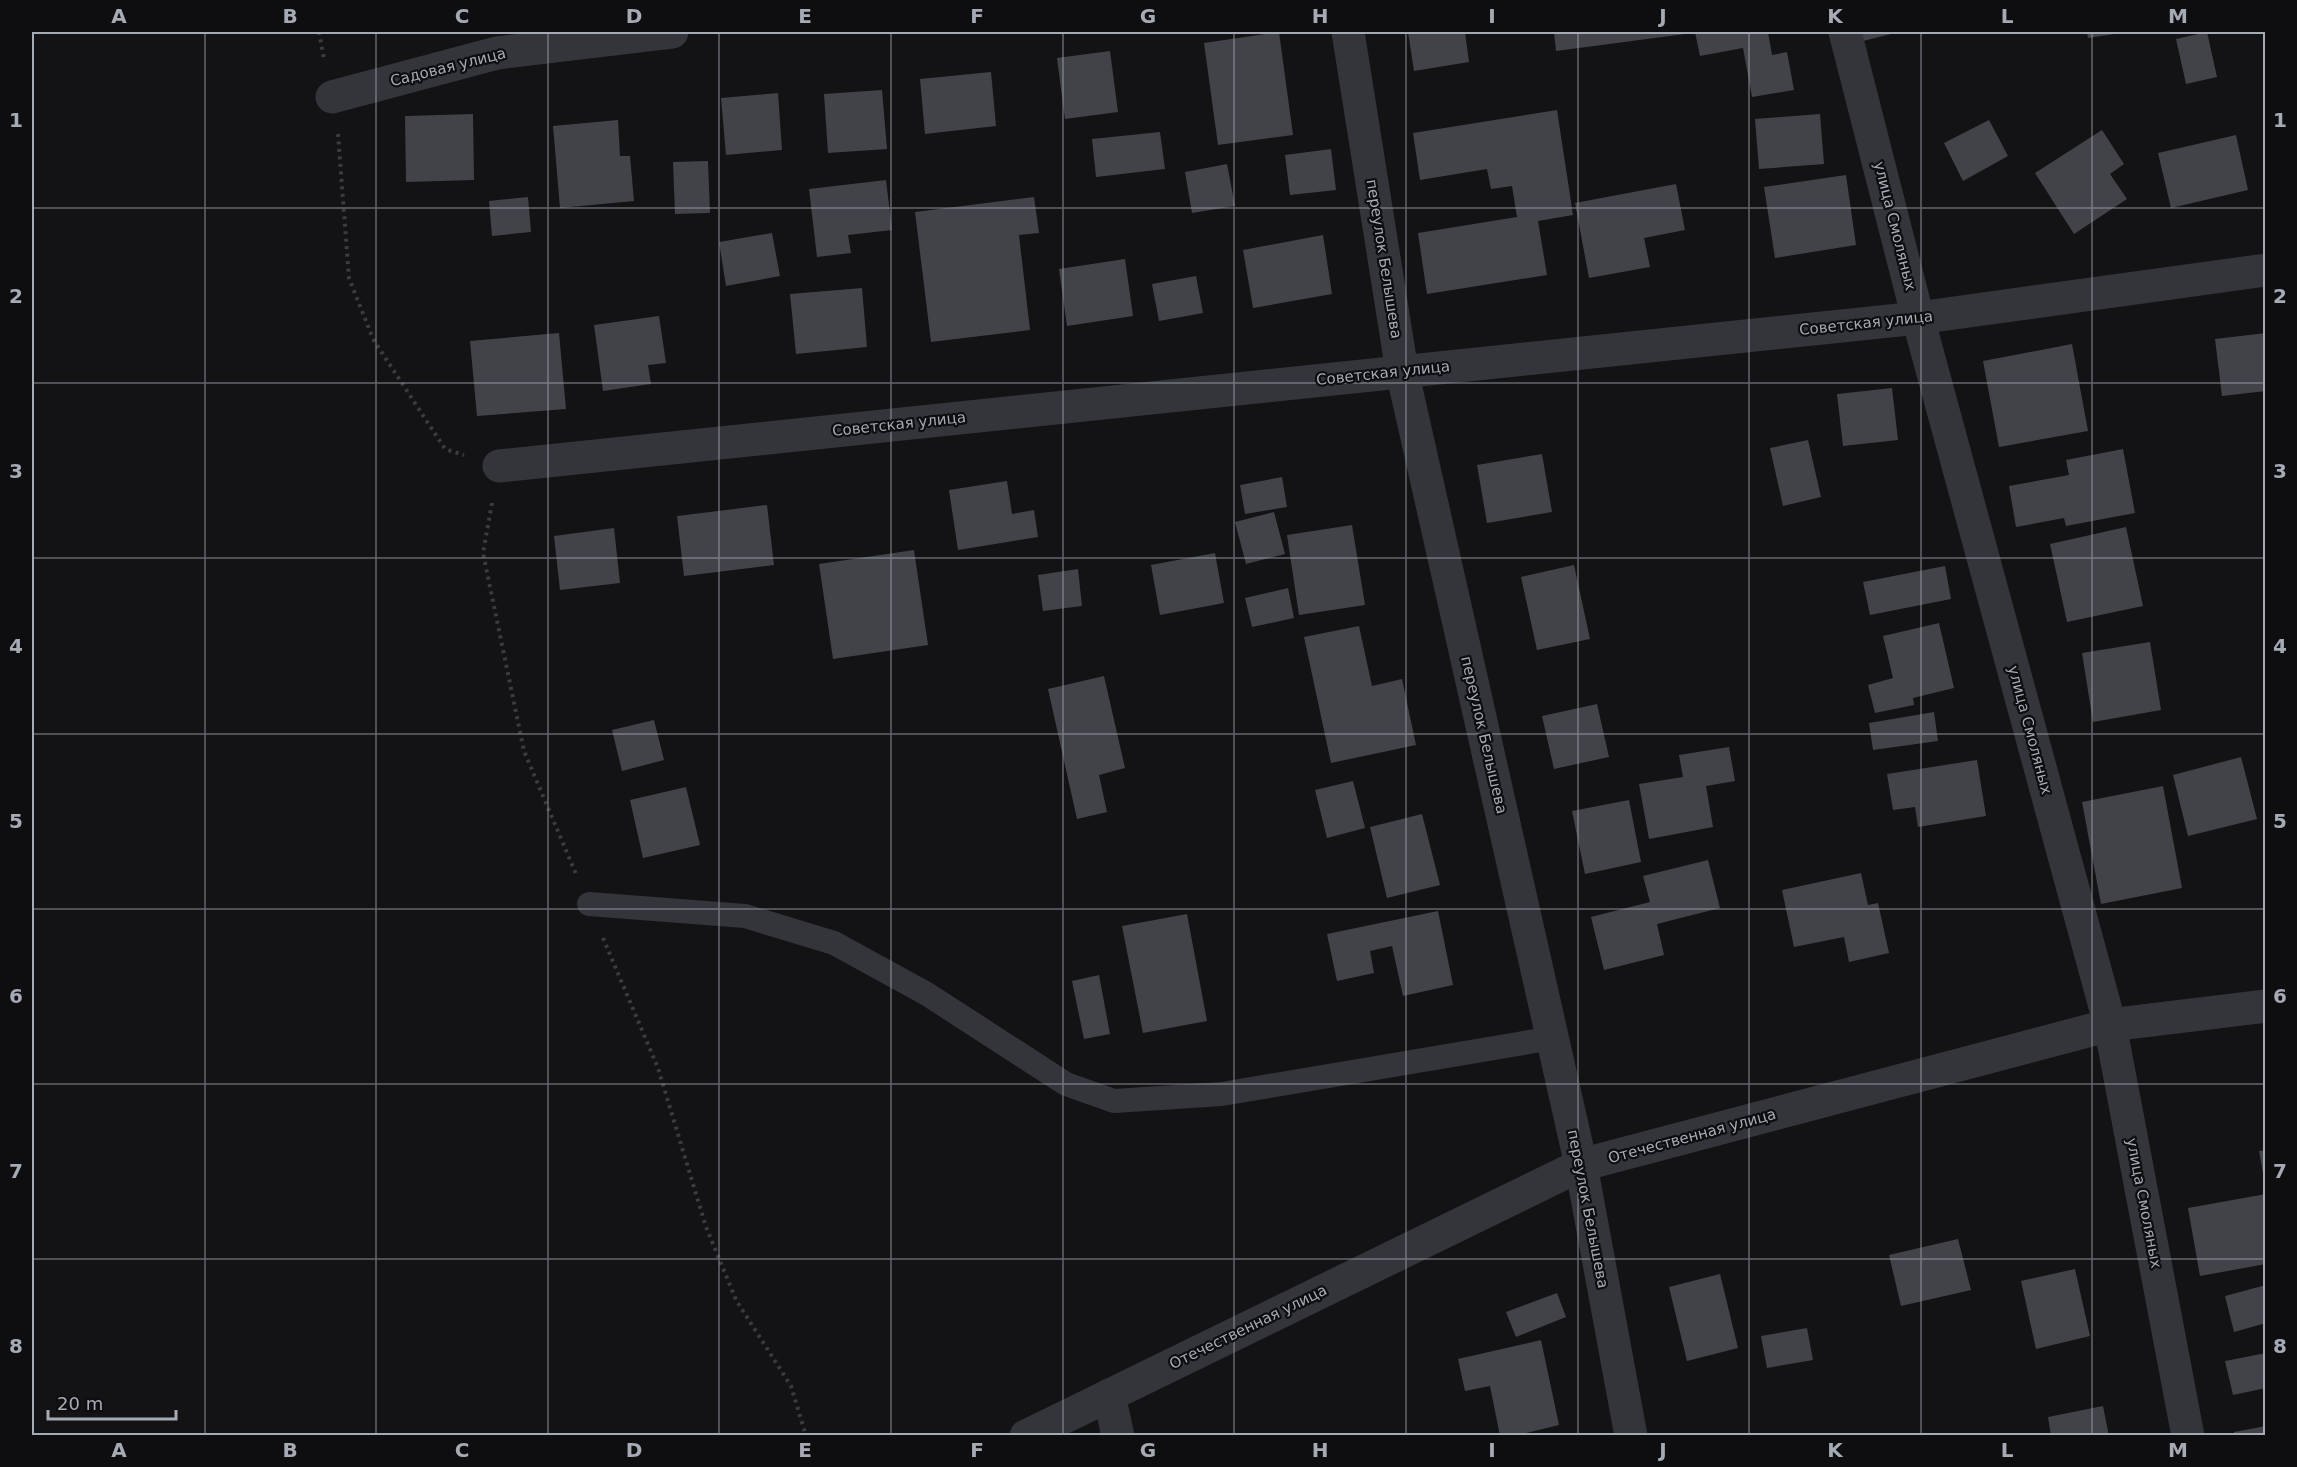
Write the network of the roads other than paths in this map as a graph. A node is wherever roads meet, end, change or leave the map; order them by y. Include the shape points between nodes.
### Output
1 (672, 32) edge
2 (1348, 32) edge
3 (1845, 32) edge
4 (332, 97) road end
5 (2265, 270) edge
6 (1918, 318) junction
7 (1402, 370) junction
8 (499, 466) road end
9 (589, 904) road end
10 (2265, 1006) edge
11 (2110, 1025) junction
12 (1552, 1038) junction
13 (1581, 1165) junction
14 (1109, 1395) junction
15 (1026, 1436) edge
16 (1118, 1436) edge
17 (1631, 1436) edge
18 (2188, 1436) edge

1 - 4 street, Садовая улица via 497,53
2 - 7 street, переулок Белышева
3 - 6 street, улица Смоляных
5 - 6 street, Советская улица
6 - 7 street, Советская улица
6 - 11 street, улица Смоляных
7 - 8 street, Советская улица
7 - 12 street, переулок Белышева
9 - 12 lane via 745,916 834,943 927,994 1066,1084 1114,1101 1222,1094
10 - 11 street, Отечественная улица
11 - 13 street, Отечественная улица
11 - 18 street, улица Смоляных
12 - 13 street, переулок Белышева
13 - 14 street, Отечественная улица
13 - 17 street, переулок Белышева
14 - 15 street, Отечественная улица
14 - 16 street

